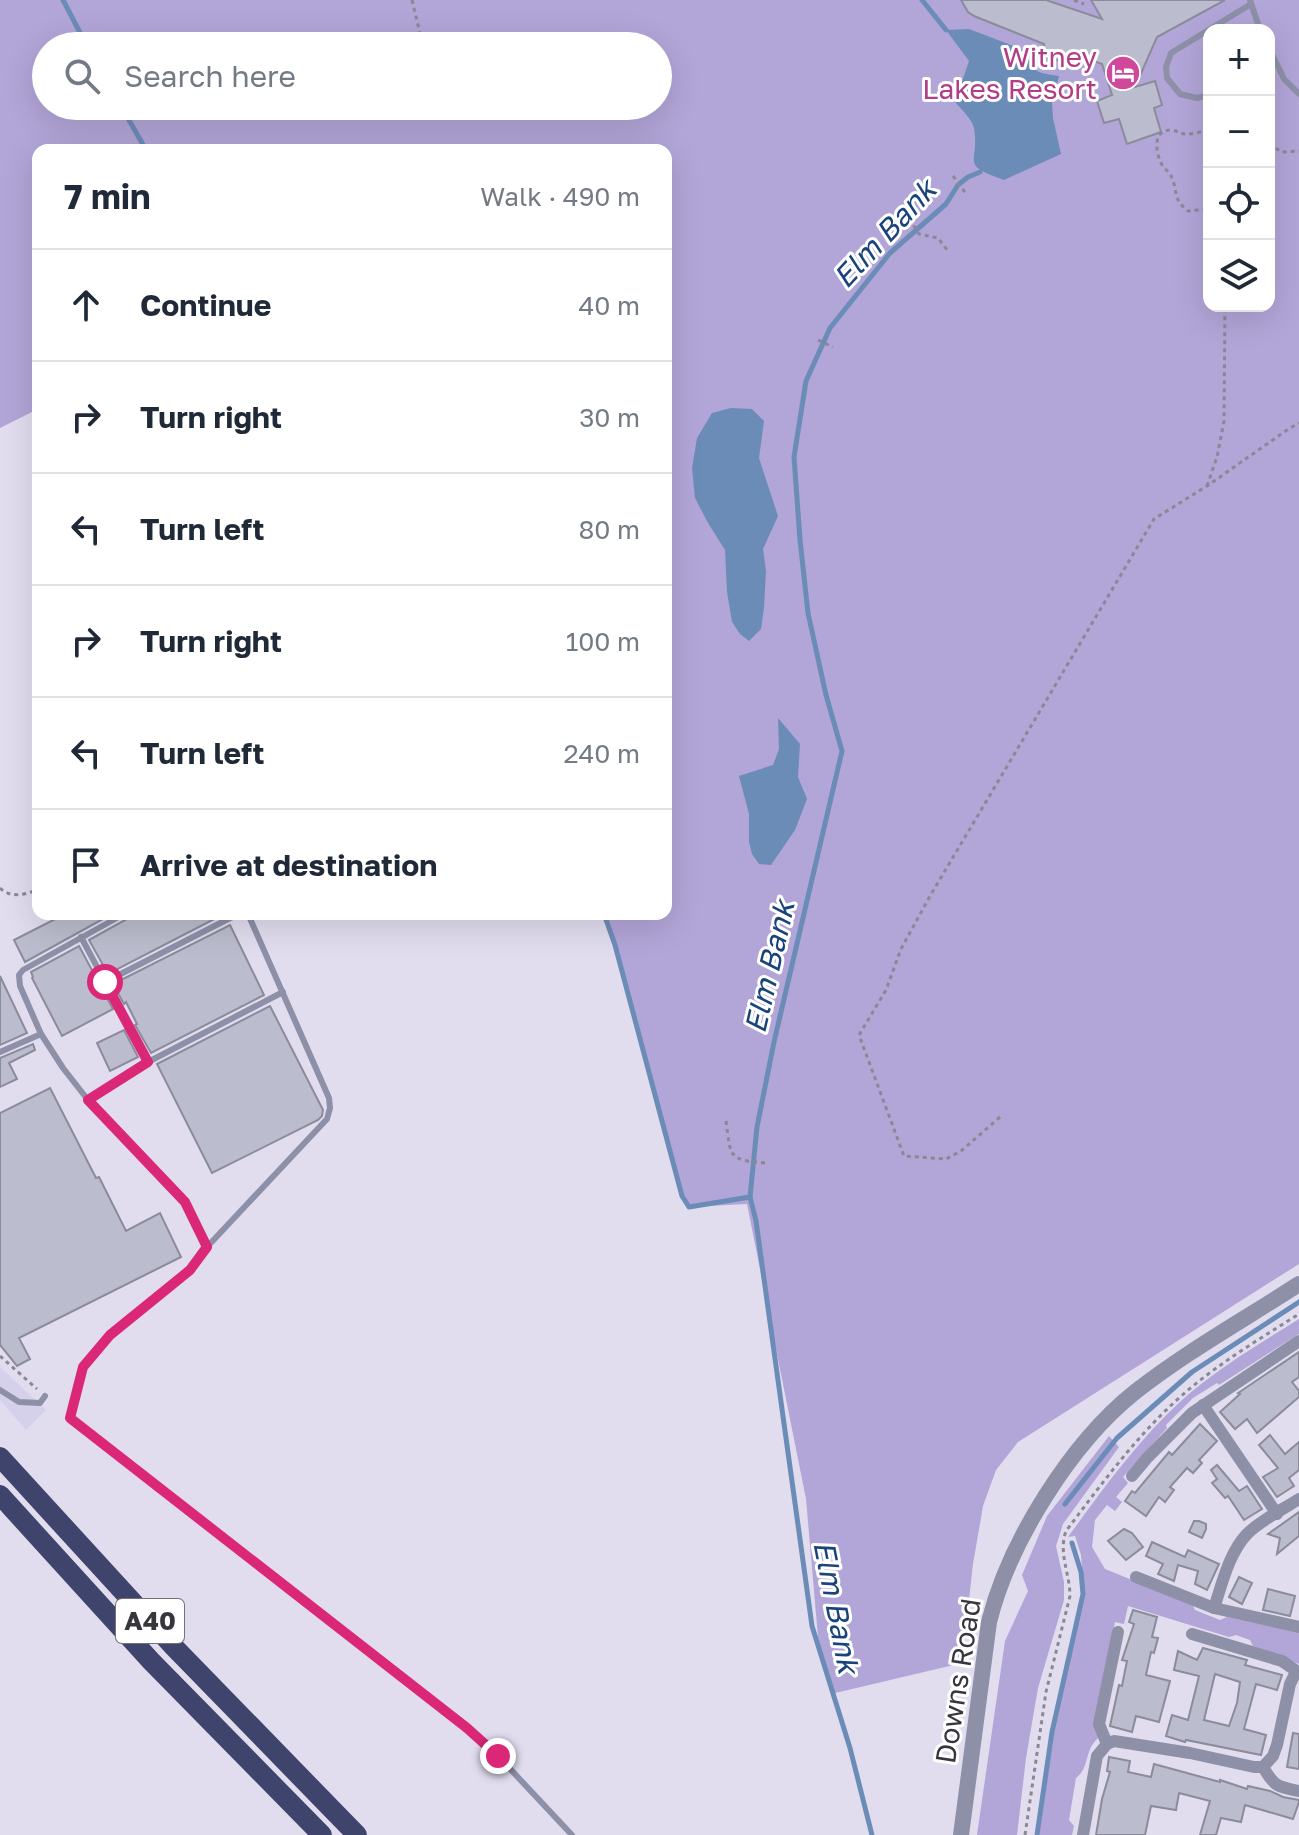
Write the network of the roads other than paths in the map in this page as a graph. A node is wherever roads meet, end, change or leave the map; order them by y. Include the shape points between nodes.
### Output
1 (1250, 2) edge
2 (1216, 24) edge
3 (1258, 24) edge
4 (1203, 32) edge
5 (1275, 66) edge
6 (1299, 94) edge
7 (1205, 96) edge
8 (113, 920) edge
9 (226, 920) edge
10 (251, 920) edge
11 (81, 937) junction
12 (105, 982) junction
13 (283, 992) junction
14 (41, 1034) junction
15 (0, 1052) edge
16 (148, 1062) junction
17 (88, 1100) junction
18 (207, 1247) junction
19 (1299, 1284) edge
20 (1299, 1341) edge
21 (0, 1390) edge
22 (45, 1396) road end
23 (1203, 1405) junction
24 (0, 1457) edge
25 (1132, 1476) dead end
26 (0, 1495) edge
27 (1299, 1499) edge
28 (1277, 1514) junction
29 (1136, 1577) dead end
30 (1214, 1608) junction
31 (1299, 1627) edge
32 (1118, 1632) dead end
33 (1192, 1634) dead end
34 (1298, 1672) edge
35 (1107, 1744) junction
36 (1263, 1767) junction
37 (1299, 1791) edge
38 (322, 1835) edge
39 (357, 1835) edge
40 (572, 1835) edge
41 (961, 1835) edge
42 (1083, 1835) edge

1 - 2 lane
1 - 3 lane
4 - 7 lane via 1171,53 1166,67 1167,78 1180,94
5 - 6 lane
8 - 11 lane
9 - 12 lane
10 - 13 lane
11 - 12 lane
11 - 14 lane via 19,975
12 - 16 lane
13 - 16 lane
13 - 18 lane via 329,1098 327,1119
14 - 15 lane
14 - 17 lane
16 - 17 lane
17 - 18 lane via 185,1202
18 - 40 lane via 190,1270 110,1335 83,1367 70,1418 467,1728
19 - 41 street, Downs Road via 1133,1394 1085,1444 1042,1503 994,1600
20 - 23 street
21 - 22 lane via 19,1402 40,1403
23 - 25 street
23 - 28 street
24 - 39 highway, A40
26 - 38 highway, A40 via 151,1661
27 - 28 street
28 - 30 street via 1239,1545
29 - 30 street
30 - 31 street
32 - 35 street via 1099,1724
33 - 34 street via 1282,1661
34 - 36 street via 1290,1684 1273,1756
35 - 36 street
35 - 42 street via 1097,1756
36 - 37 street via 1271,1782

